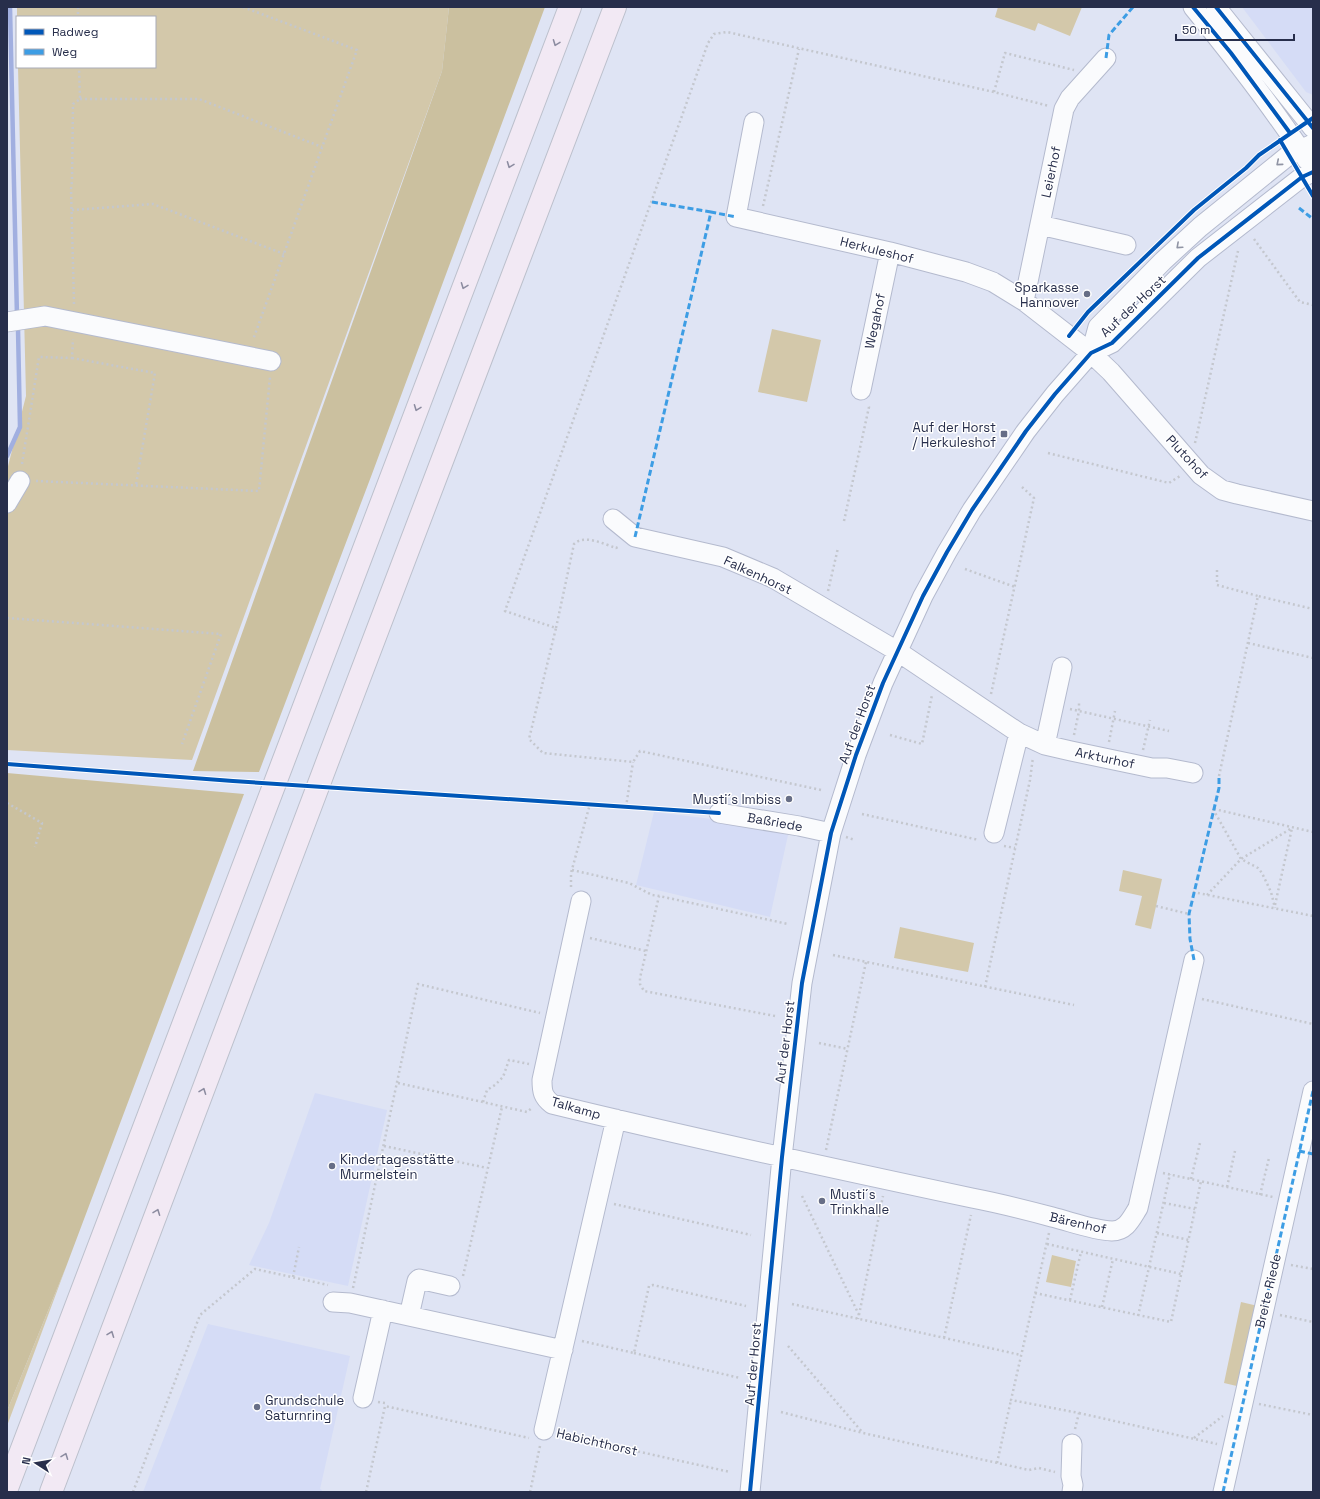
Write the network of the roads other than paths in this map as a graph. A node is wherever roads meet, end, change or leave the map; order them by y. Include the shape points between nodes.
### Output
1 (570, 7) edge
2 (615, 7) edge
3 (1193, 7) edge
4 (1216, 7) edge
5 (1106, 58) dead end
6 (754, 122) dead end
7 (1313, 128) edge
8 (1307, 147) edge
9 (1313, 171) edge
10 (1040, 226) junction
11 (1126, 245) dead end
12 (890, 252) junction
13 (1024, 301) junction
14 (7, 322) edge
15 (1091, 353) junction
16 (271, 360) road end
17 (861, 390) road end
18 (20, 481) road end
19 (7, 503) edge
20 (1313, 511) edge
21 (613, 519) dead end
22 (897, 651) junction
23 (1033, 739) junction
24 (1193, 773) dead end
25 (719, 813) dead end
26 (831, 833) junction
27 (994, 833) road end
28 (581, 901) road end
29 (1194, 960) dead end
30 (1313, 1091) edge
31 (616, 1119) junction
32 (782, 1157) junction
33 (456, 1283) road end
34 (336, 1292) road end
35 (382, 1310) junction
36 (409, 1316) junction
37 (565, 1344) junction
38 (363, 1398) dead end
39 (543, 1435) road end
40 (1072, 1444) road end
41 (1071, 1484) edge
42 (7, 1488) edge
43 (51, 1492) edge
44 (750, 1492) edge
45 (1223, 1492) edge

1 -> 42 highway
43 -> 2 highway
3 - 8 street via 1231,53 1290,133
4 - 7 street
5 - 10 street, Leierhof via 1070,98 1064,109
6 - 12 street, Herkuleshof via 736,217
8 - 9 street
8 -> 15 street, Auf der Horst via 1289,155 1162,261 1098,328
9 - 15 street, Auf der Horst via 1198,258 1112,343
10 - 11 street
10 - 13 street, Leierhof
12 - 13 street, Herkuleshof via 966,272 993,282
12 - 17 street, Wegahof
13 - 15 street, Herkuleshof
14 - 16 street via 45,316
15 - 20 street, Plutohof via 1111,372 1201,475 1222,490
15 - 22 street, Auf der Horst via 1026,431 972,510 923,596
18 - 19 street
21 - 22 street, Falkenhorst via 635,537 732,561 773,578
22 - 23 street, Arkturhof via 987,712
22 - 26 street, Auf der Horst via 856,755
23 - 23 street via 1054,706 1057,665
23 - 24 street, Arkturhof via 1070,751 1139,766
23 - 27 street
25 - 26 street, Baßriede
26 - 32 street, Auf der Horst via 802,983
28 - 31 street, Talkamp via 542,1090 544,1098 552,1104
29 - 32 street, Bärenhof via 1138,1208 1123,1229 1113,1231 1089,1227 975,1198
30 - 45 street, Breite Riede
31 - 32 street, Talkamp
31 - 37 street, Habichthorst
32 - 44 street, Auf der Horst
33 - 36 street via 417,1280
34 - 35 street via 350,1303
35 - 36 street
35 - 38 street
36 - 37 street
37 - 39 street, Habichthorst
40 - 41 street

